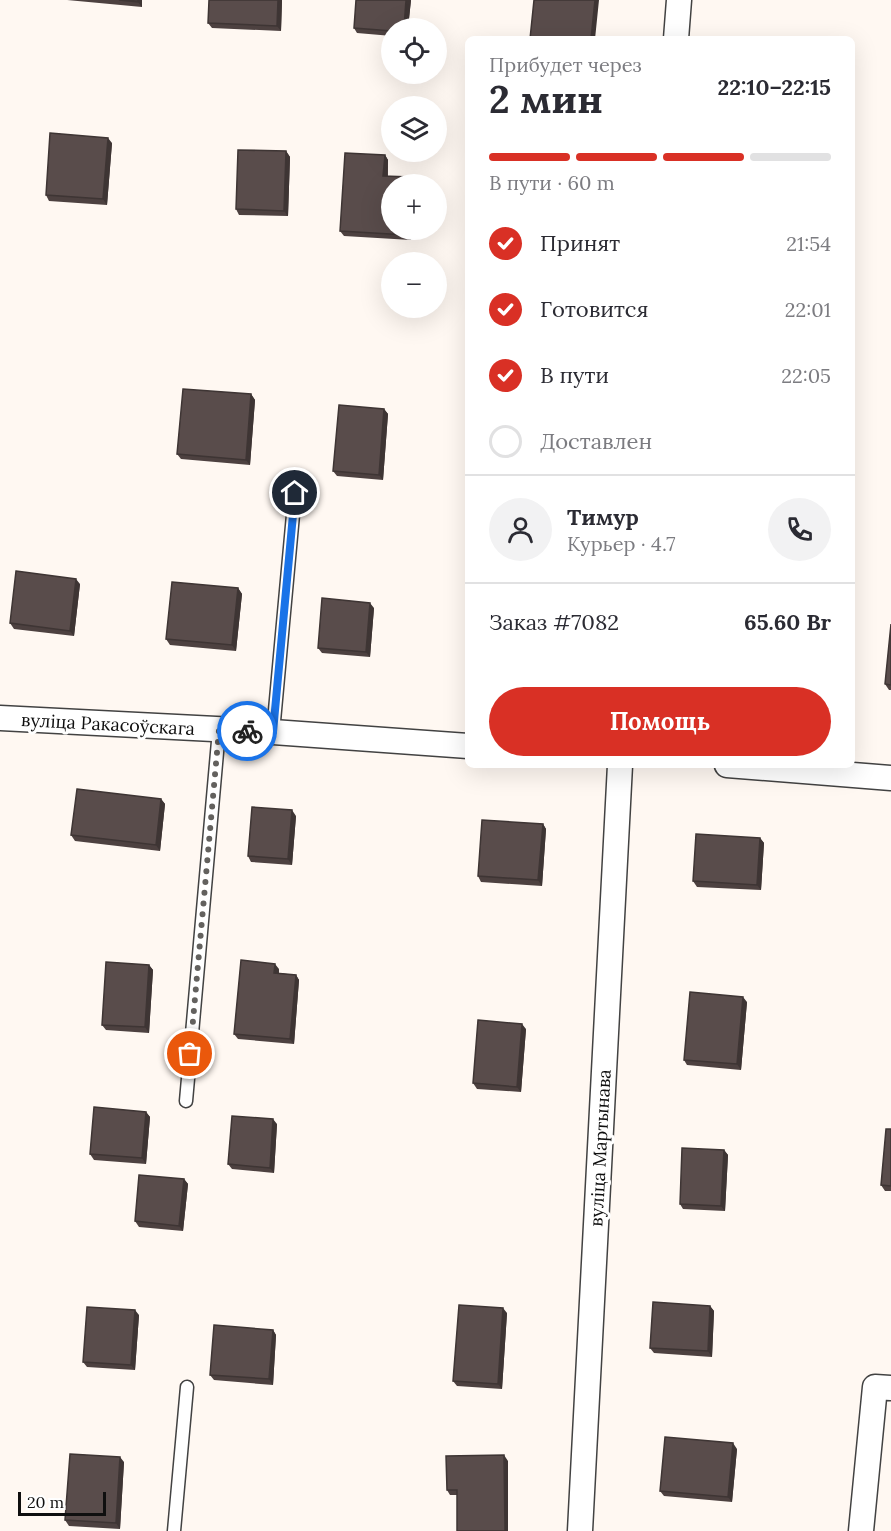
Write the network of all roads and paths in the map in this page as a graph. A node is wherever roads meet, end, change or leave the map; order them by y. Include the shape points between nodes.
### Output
1 (680, 0) edge
2 (676, 36) edge
3 (295, 493) dead end
4 (0, 718) edge
5 (219, 730) junction
6 (273, 732) junction
7 (465, 746) edge
8 (620, 768) edge
9 (765, 768) edge
10 (891, 778) edge
11 (186, 1101) dead end
12 (188, 1388) dead end
13 (891, 1388) edge
14 (174, 1531) edge
15 (580, 1531) edge
16 (861, 1531) edge

1 - 2 street
3 - 6 lane
4 - 5 street, вуліца Ракасоўскага
5 - 6 street, вуліца Ракасоўскага
5 - 11 lane
6 - 7 street, вуліца Ракасоўскага
8 - 15 street, вуліца Мартынава
9 - 10 street
12 - 14 lane
13 - 16 street via 875,1387

